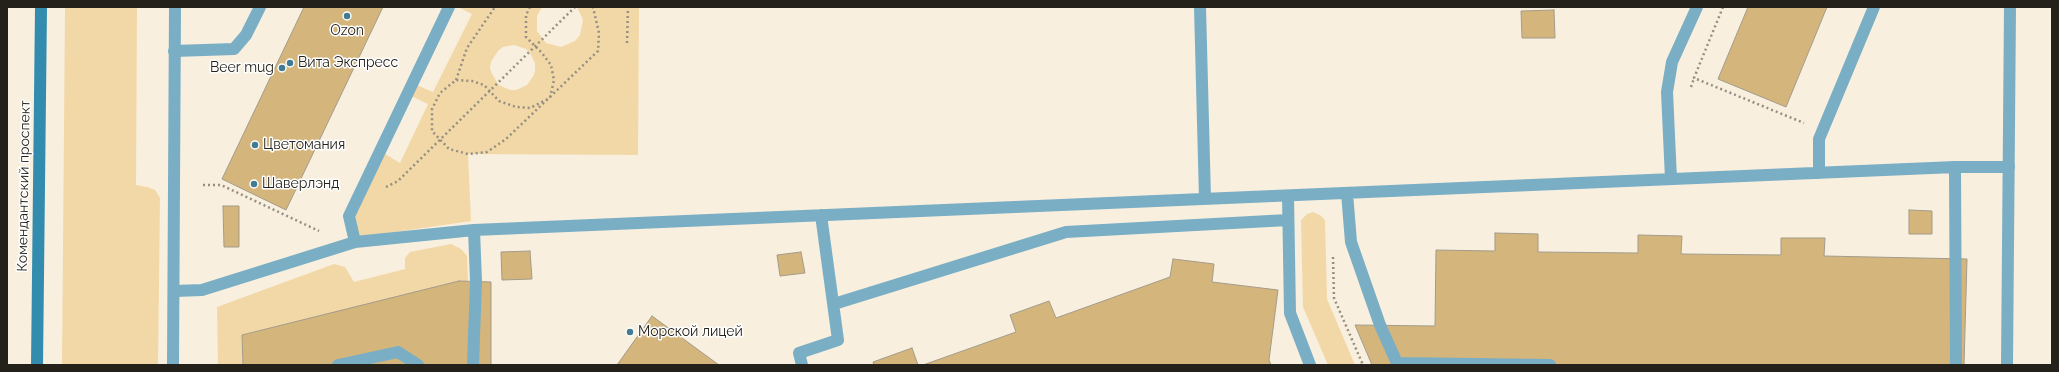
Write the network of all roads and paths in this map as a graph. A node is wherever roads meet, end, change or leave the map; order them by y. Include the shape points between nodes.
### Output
1 (41, 7) edge
2 (175, 7) edge
3 (260, 7) edge
4 (449, 7) edge
5 (495, 7) edge
6 (530, 7) edge
7 (576, 7) edge
8 (593, 7) edge
9 (628, 7) edge
10 (1200, 7) edge
11 (1697, 7) edge
12 (1723, 7) edge
13 (1874, 7) edge
14 (2010, 7) edge
15 (627, 43) dead end
16 (535, 46) junction
17 (174, 51) junction
18 (1694, 78) junction
19 (456, 80) junction
20 (1690, 89) dead end
21 (489, 90) junction
22 (550, 98) junction
23 (1812, 126) dead end
24 (439, 138) junction
25 (1955, 167) junction
26 (2009, 167) junction
27 (1819, 173) junction
28 (1671, 180) junction
29 (203, 185) dead end
30 (360, 193) junction
31 (1347, 193) junction
32 (1288, 196) junction
33 (1205, 199) junction
34 (821, 215) junction
35 (1288, 220) junction
36 (474, 230) junction
37 (322, 233) dead end
38 (355, 242) junction
39 (1351, 242) junction
40 (175, 291) junction
41 (834, 304) junction
42 (37, 365) edge
43 (173, 365) edge
44 (338, 365) edge
45 (418, 365) edge
46 (473, 365) edge
47 (802, 365) edge
48 (1310, 365) edge
49 (1363, 365) edge
50 (1550, 365) edge
51 (1956, 365) edge
52 (2007, 365) edge

1 - 42 main road, Комендантский проспект
2 - 17 street
3 - 17 street via 246,36 234,49
4 - 30 street
5 - 19 path via 467,48
6 - 16 path via 526,15 526,37
7 - 16 path
8 - 22 path via 599,33 598,51
9 - 15 path
10 - 33 street
11 - 28 street via 1672,62 1667,92
12 - 18 path
13 - 27 street via 1819,139
14 - 26 street
16 - 21 path
16 - 22 path via 551,65 554,80
17 - 40 street
18 - 20 path
18 - 23 path
19 - 21 path via 472,80
19 - 24 path via 440,92 432,109 432,131
21 - 22 path via 500,101 530,108
21 - 24 path
22 - 24 path via 506,139 487,152 468,154 449,149
24 - 30 path via 398,181 375,193
25 - 26 street
25 - 27 street
25 - 51 street
26 - 52 street
27 - 28 street
28 - 31 street
29 - 37 path via 221,185
30 - 38 street via 349,216
31 - 32 street
31 - 39 street
32 - 33 street
32 - 35 street
33 - 34 street
34 - 36 street
34 - 41 street
35 - 41 street via 1066,232
35 - 48 street via 1290,313
36 - 38 street
36 - 46 street via 476,281
38 - 40 street via 202,290
39 - 49 path via 1332,244 1334,298
39 - 50 street via 1380,325 1397,363
40 - 43 street
41 - 47 street via 838,340 799,353
44 - 45 street via 398,352

